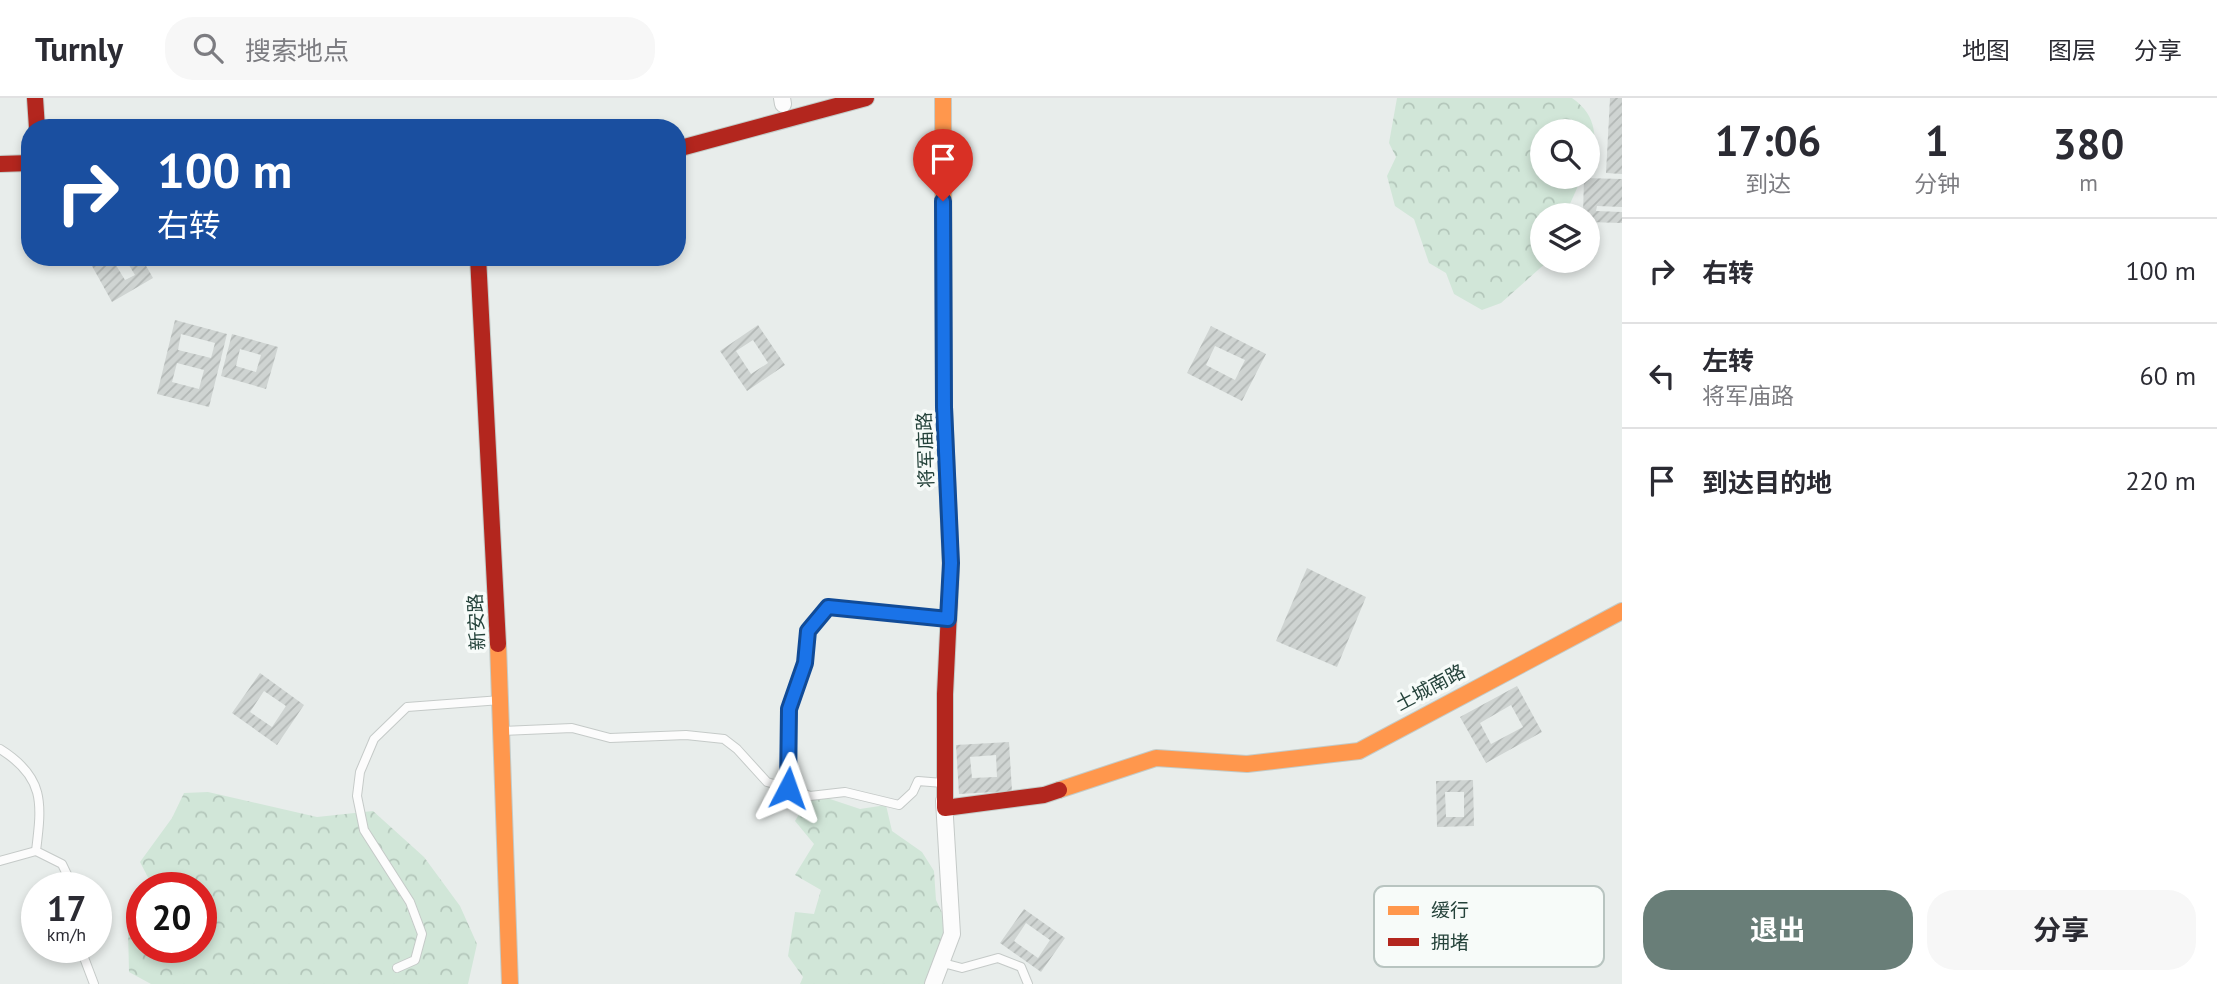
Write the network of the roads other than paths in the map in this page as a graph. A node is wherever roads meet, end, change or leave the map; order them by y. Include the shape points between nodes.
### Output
1 (35, 98) edge
2 (805, 98) edge
3 (866, 98) edge
4 (943, 98) edge
5 (782, 101) edge
6 (36, 119) edge
7 (686, 129) edge
8 (686, 147) edge
9 (21, 163) edge
10 (0, 164) edge
11 (478, 266) edge
12 (1622, 611) edge
13 (948, 619) junction
14 (500, 700) junction
15 (502, 731) junction
16 (0, 749) edge
17 (944, 784) junction
18 (788, 788) junction
19 (945, 804) junction
20 (36, 851) junction
21 (0, 861) edge
22 (66, 872) edge
23 (86, 963) edge
24 (943, 963) junction
25 (397, 968) dead end
26 (94, 984) edge
27 (510, 984) edge
28 (933, 984) edge
29 (1028, 984) edge

1 - 6 main road
2 - 5 main road
3 - 8 main road
4 - 13 main road, 将军庙路 via 944,407 951,563
5 - 7 main road
9 - 10 main road
11 - 14 main road, 新安路
12 - 19 main road, 土城南路 via 1364,749 1247,764 1151,758 1044,795
13 - 17 main road, 将军庙路
13 - 18 lane via 828,607 808,631 805,663 789,709
14 - 15 main road, 新安路
14 - 25 lane via 407,708 374,739 360,772 357,796 364,830 410,902 422,934 415,960
15 - 18 lane via 572,728 610,738 686,734 724,739 767,782
15 - 27 main road, 新安路
16 - 20 lane via 30,772 41,808
17 - 18 lane via 918,781 900,805 845,792 810,796
17 - 19 main road, 将军庙路
19 - 24 street, 将军庙路 via 951,934
20 - 21 lane
20 - 22 lane via 62,864
23 - 26 lane
24 - 28 street, 将军庙路
24 - 29 lane via 962,968 998,958 1021,967

